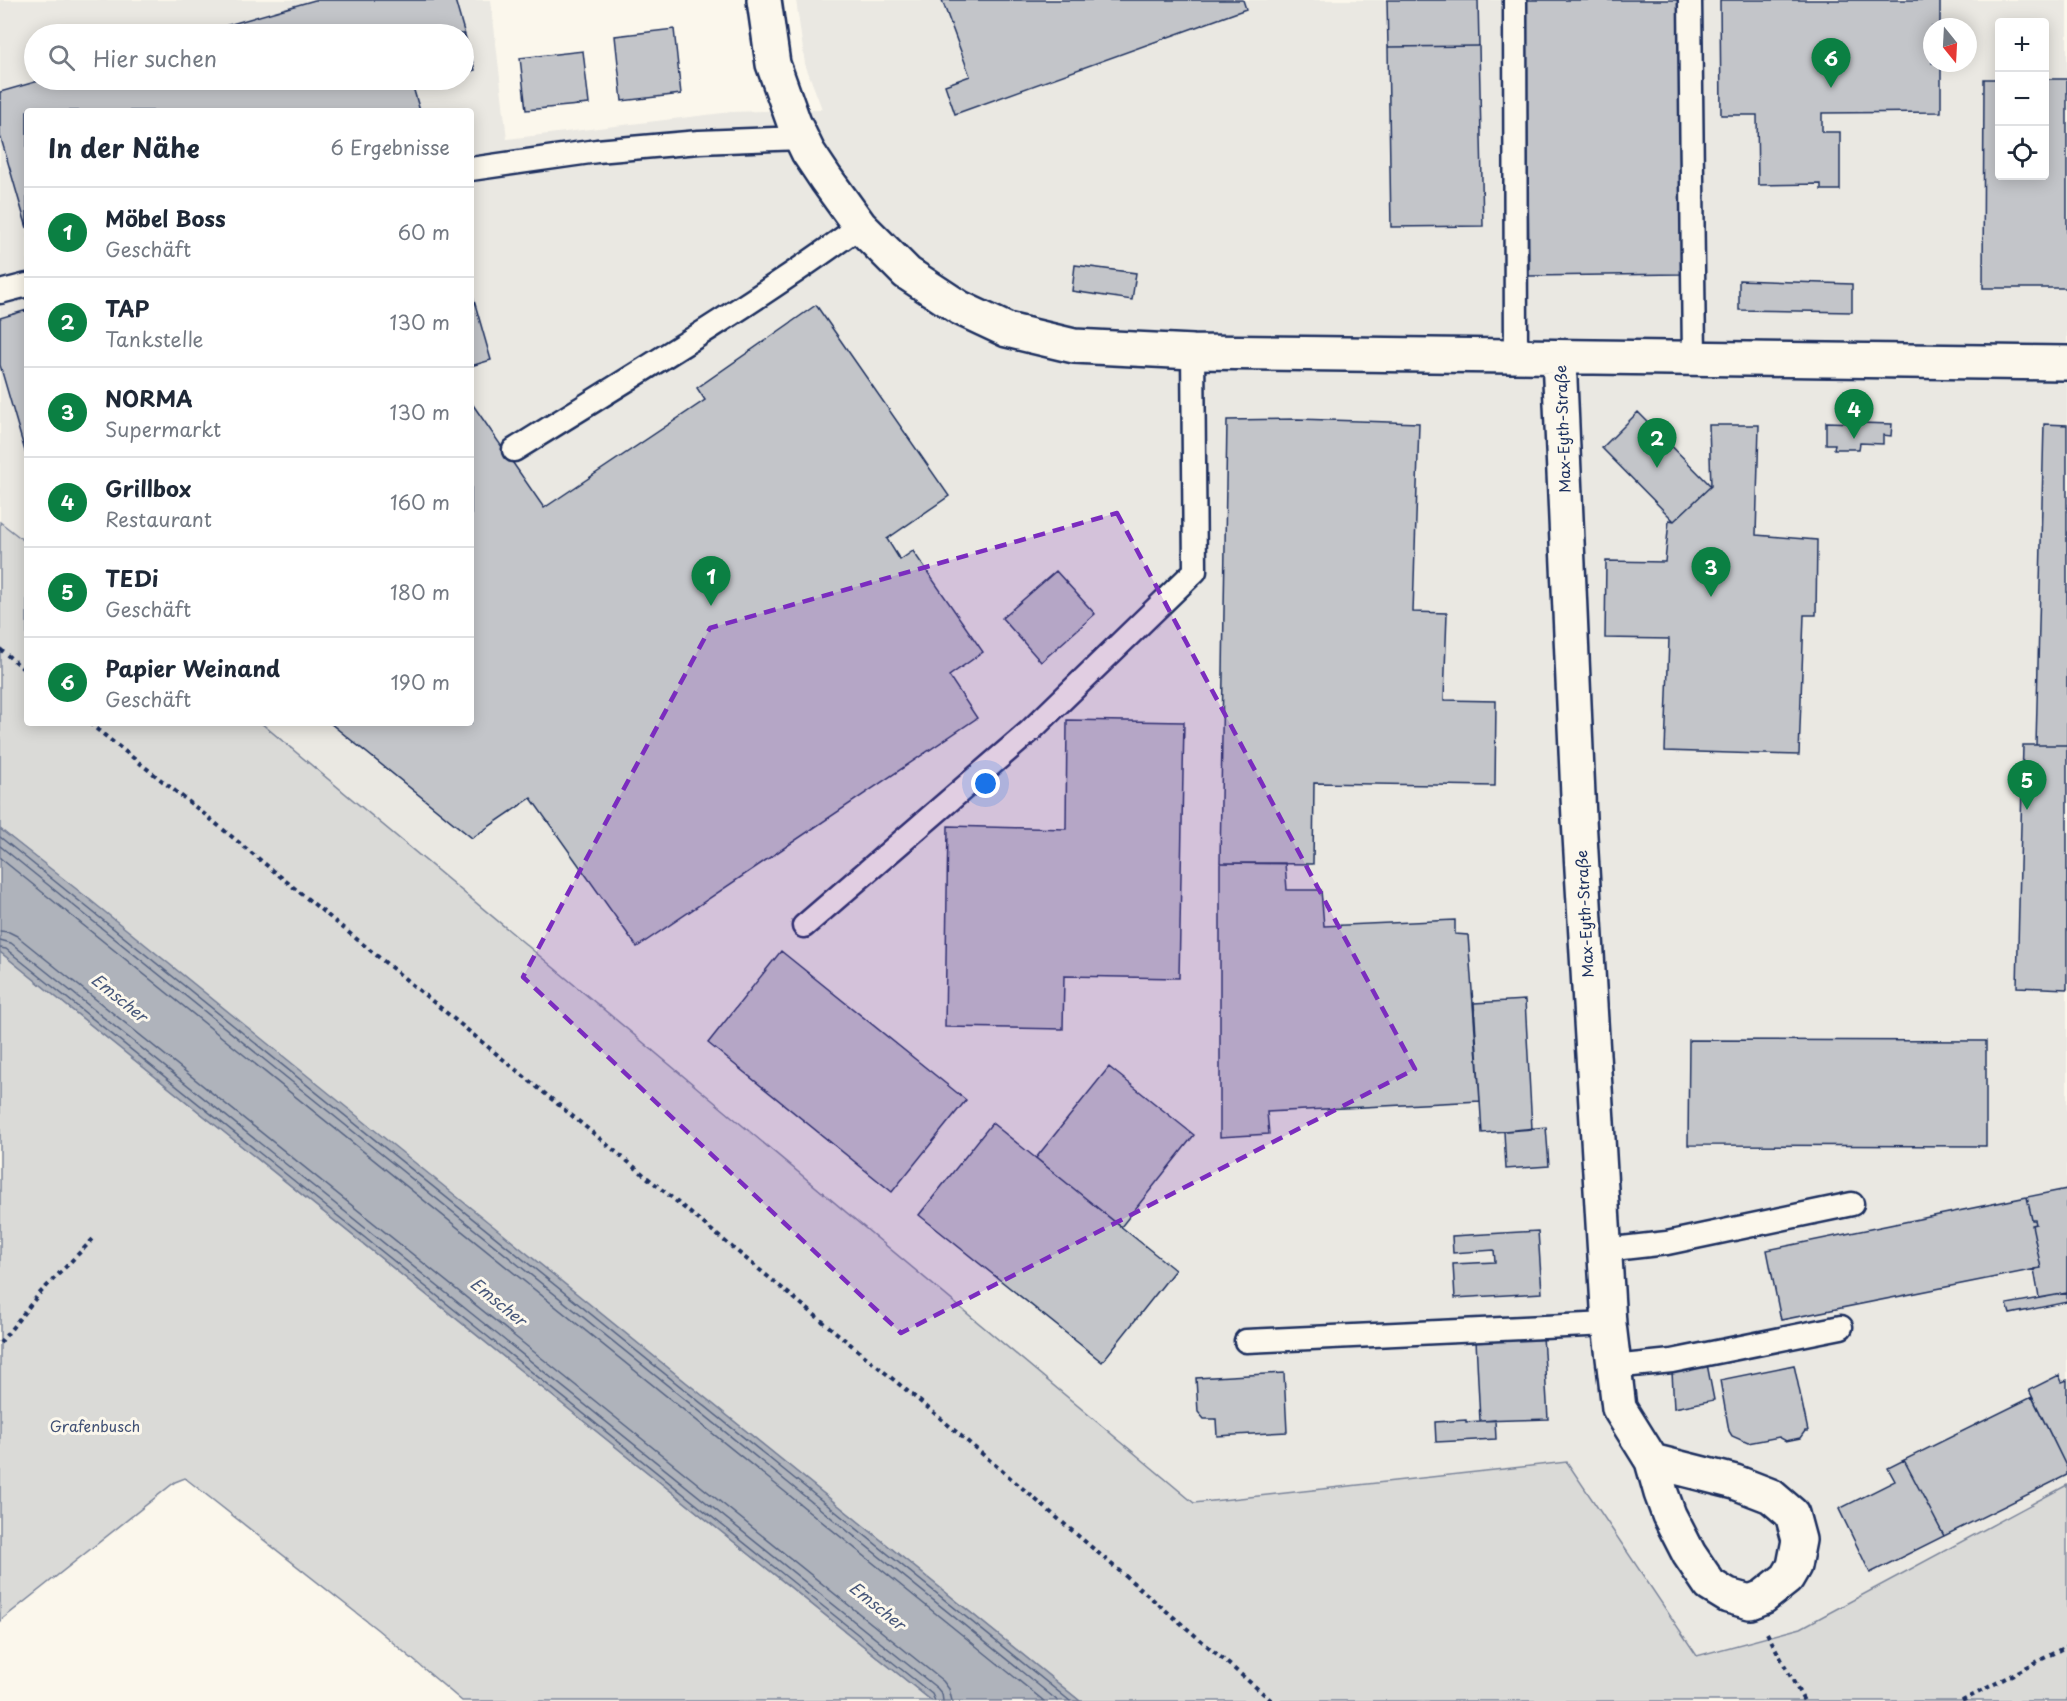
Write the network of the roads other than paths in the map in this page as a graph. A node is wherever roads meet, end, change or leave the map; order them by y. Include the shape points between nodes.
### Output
1 (764, 0) edge
2 (1515, 0) edge
3 (1690, 0) edge
4 (801, 138) junction
5 (474, 169) edge
6 (860, 226) junction
7 (24, 286) edge
8 (0, 292) edge
9 (1194, 352) junction
10 (1516, 357) junction
11 (1559, 357) junction
12 (1694, 358) junction
13 (2067, 363) edge
14 (514, 450) dead end
15 (804, 926) dead end
16 (1852, 1204) dead end
17 (1604, 1250) junction
18 (1609, 1324) junction
19 (1841, 1327) dead end
20 (1246, 1341) dead end
21 (1613, 1367) junction
22 (1652, 1461) junction

1 - 4 street, Max-Eyth-Straße via 773,64
2 - 10 lane
3 - 12 lane
4 - 5 lane via 597,151
4 - 6 street, Max-Eyth-Straße
6 - 9 street, Max-Eyth-Straße via 926,287 1007,330 1074,346
6 - 14 lane via 802,269
7 - 8 lane
9 - 10 street, Max-Eyth-Straße
9 - 15 lane via 1196,571 1030,731
10 - 11 street, Max-Eyth-Straße
11 - 12 street, Max-Eyth-Straße
11 - 17 street, Max-Eyth-Straße via 1578,807
12 - 13 street, Max-Eyth-Straße
16 - 17 lane via 1666,1243
17 - 18 street, Max-Eyth-Straße
18 - 20 lane
18 - 21 street, Max-Eyth-Straße
19 - 21 lane via 1672,1361
21 - 22 street, Max-Eyth-Straße via 1619,1408
22 - 22 street, Max-Eyth-Straße via 1735,1482 1771,1496 1792,1514 1798,1540 1794,1566 1786,1578 1775,1589 1750,1602 1728,1596 1710,1585 1669,1515

